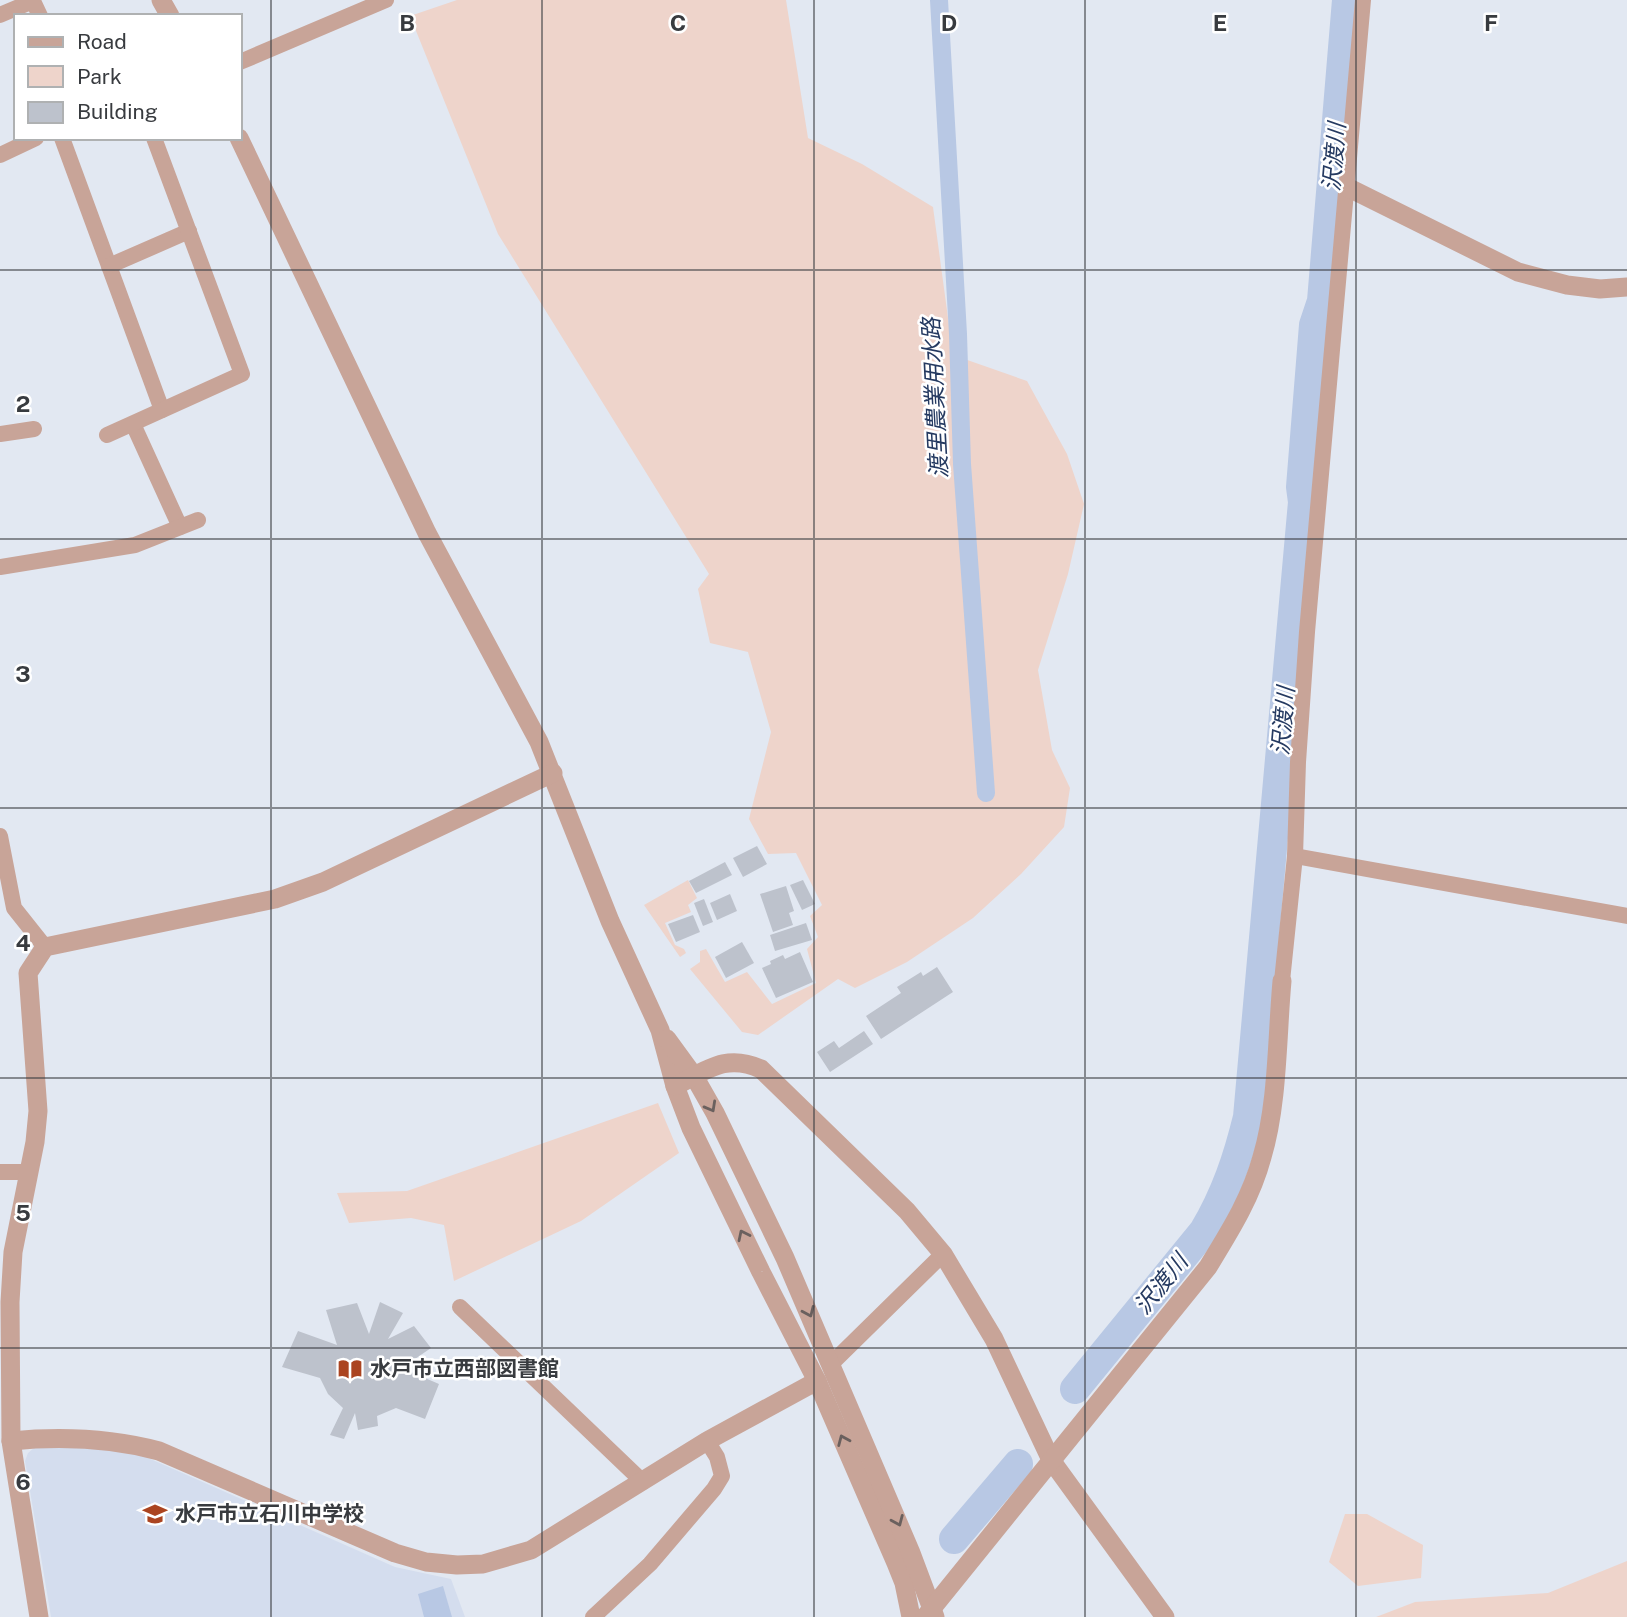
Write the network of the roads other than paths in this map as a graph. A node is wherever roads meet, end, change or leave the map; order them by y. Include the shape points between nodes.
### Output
1 (386, 0) edge
2 (1363, 0) edge
3 (36, 6) edge
4 (0, 15) edge
5 (242, 61) edge
6 (32, 140) edge
7 (63, 140) edge
8 (155, 140) edge
9 (240, 140) edge
10 (0, 155) edge
11 (1347, 187) junction
12 (188, 231) junction
13 (109, 266) junction
14 (1627, 287) edge
15 (162, 410) junction
16 (133, 424) junction
17 (34, 429) dead end
18 (0, 434) edge
19 (107, 435) dead end
20 (198, 520) dead end
21 (180, 527) junction
22 (0, 567) edge
23 (553, 773) junction
24 (0, 835) edge
25 (1295, 856) junction
26 (7, 909) edge
27 (1627, 916) edge
28 (45, 947) junction
29 (1282, 981) joint
30 (660, 1030) junction
31 (694, 1076) junction
32 (675, 1086) junction
33 (0, 1172) edge
34 (29, 1172) junction
35 (943, 1254) junction
36 (460, 1307) dead end
37 (831, 1364) junction
38 (817, 1381) junction
39 (6, 1441) edge
40 (707, 1441) junction
41 (1051, 1460) junction
42 (643, 1482) junction
43 (931, 1614) edge
44 (39, 1617) edge
45 (593, 1617) edge
46 (911, 1617) edge
47 (1165, 1617) edge

1 - 5 street
2 - 11 street
3 - 4 street
6 - 10 street
7 - 13 street
8 - 12 street
9 - 23 street via 427,533
11 - 14 street via 1518,272 1567,285
11 - 25 street via 1307,632
12 - 13 street
12 - 15 street via 242,374
13 - 15 street
15 - 16 street
16 - 19 street
16 - 21 street
17 - 18 street
20 - 21 street
21 - 22 street via 135,545
23 - 28 street via 323,882 275,899
23 - 30 street via 610,921
24 - 26 street
25 - 27 street
25 - 29 street
26 - 28 street
28 - 34 street via 28,973 38,1111
29 - 41 street via 1270,1118 1263,1156 1238,1220 1208,1267
30 - 31 street
30 - 32 street
31 - 32 street
31 - 35 street via 735,1060 761,1069 907,1211
31 -> 37 street via 785,1258
38 -> 32 street via 714,1176
33 - 34 street
34 - 39 street via 13,1252
35 - 37 street
35 - 41 street via 994,1339
36 - 42 street
37 -> 43 street
38 - 40 street
46 -> 38 street via 904,1583
39 - 42 street via 92,1438 127,1442 159,1451 396,1553 457,1565 483,1564 531,1550
39 - 44 street
40 - 42 street
40 - 45 street via 722,1476 714,1489 650,1564
41 - 43 street
41 - 47 street

